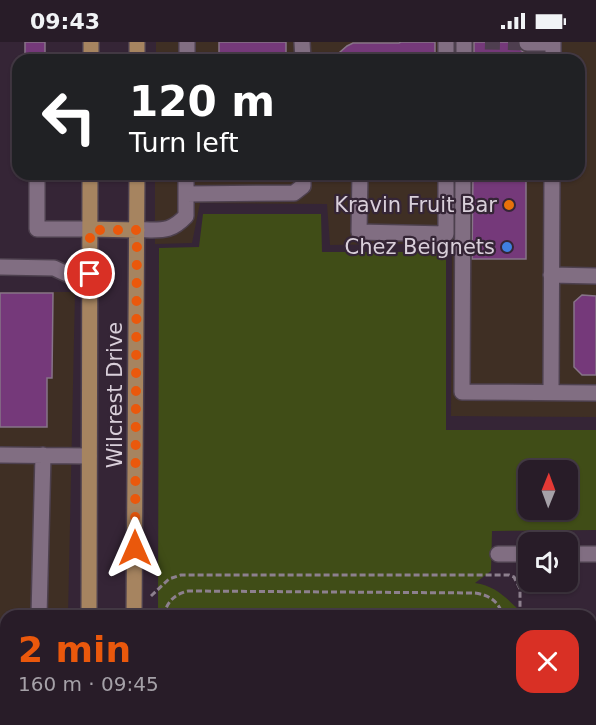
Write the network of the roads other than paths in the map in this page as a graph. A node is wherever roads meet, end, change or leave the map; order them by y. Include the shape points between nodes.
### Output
1 (527, 43) edge
2 (553, 43) edge
3 (37, 180) edge
4 (90, 180) edge
5 (137, 180) edge
6 (186, 180) edge
7 (303, 180) edge
8 (360, 180) edge
9 (446, 180) edge
10 (463, 180) edge
11 (552, 180) edge
12 (186, 194) junction
13 (90, 230) junction
14 (137, 230) junction
15 (0, 267) edge
16 (90, 274) junction
17 (551, 275) junction
18 (596, 276) edge
19 (551, 392) junction
20 (596, 393) edge
21 (0, 455) edge
22 (43, 455) junction
23 (89, 456) junction
24 (498, 554) dead end
25 (518, 554) edge
26 (578, 554) edge
27 (596, 554) edge
28 (39, 610) edge
29 (89, 610) edge
30 (135, 610) edge

1 - 2 street
3 - 13 street via 37,229
4 - 13 main road, Wilcrest Drive
5 - 14 main road, Wilcrest Drive
6 - 12 street
7 - 12 street via 303,186 294,192
8 - 9 street via 359,232 446,234
10 - 19 street via 462,392
11 - 17 street
12 - 14 street via 186,216 179,223 170,229
13 - 14 main road
13 - 16 main road, Wilcrest Drive
14 - 30 main road, Wilcrest Drive
15 - 16 street via 54,268 69,275
16 - 23 main road, Wilcrest Drive
17 - 18 street
17 - 19 street
19 - 20 street
21 - 22 street
22 - 23 street
22 - 28 street
23 - 29 main road, Wilcrest Drive
24 - 25 street
26 - 27 street

